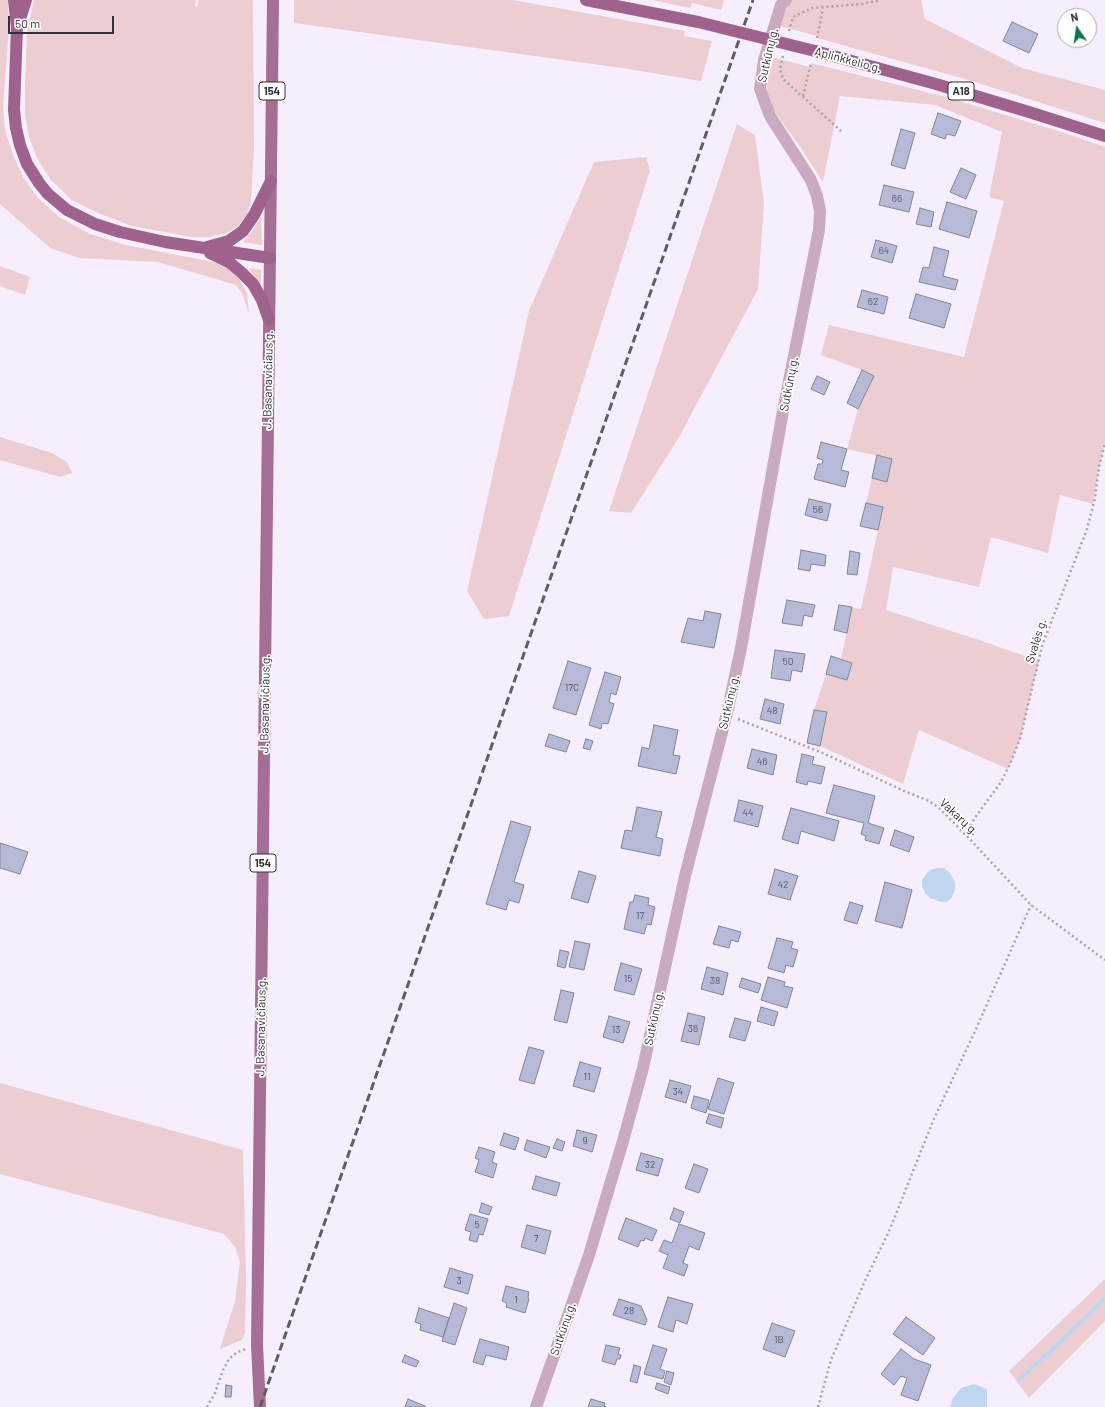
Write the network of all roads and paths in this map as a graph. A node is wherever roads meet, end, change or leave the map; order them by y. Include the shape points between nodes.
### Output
1 (14, 0) edge
2 (26, 0) edge
3 (273, 0) edge
4 (586, 0) edge
5 (786, 0) edge
6 (823, 8) dead end
7 (18, 27) junction
8 (815, 51) junction
9 (802, 96) dead end
10 (1105, 136) edge
11 (270, 181) junction
12 (202, 248) junction
13 (270, 258) junction
14 (269, 320) junction
15 (1105, 443) edge
16 (727, 714) junction
17 (966, 835) junction
18 (1031, 904) junction
19 (1105, 960) edge
20 (257, 1345) junction
21 (207, 1407) edge
22 (260, 1407) edge
23 (536, 1407) edge
24 (818, 1407) edge

1 - 7 highway
2 - 7 highway
3 - 11 main road, J. Basanavičiaus g. / 154
4 - 8 highway, Aplinkkelio g. / A18, bridge via 698,22
5 - 16 street, Sutkūnų g. via 781,5 764,60 760,89 770,116 811,180 820,211 819,230
6 - 8 path
7 - 12 highway via 14,82 16,128 27,164 48,194 67,210 95,224 128,234
8 - 9 path
8 - 10 highway, Aplinkkelio g. / A18 via 943,86
11 - 12 highway via 254,215 243,231 229,241
11 - 13 main road, J. Basanavičiaus g. / 154
12 - 13 highway
12 - 14 highway via 229,262 253,284
13 - 14 main road, J. Basanavičiaus g. / 154
14 - 20 main road, J. Basanavičiaus g. / 154
15 - 17 path, Svalės g. via 1087,529 1042,646 1020,739 1000,782
16 - 17 path, Vakarų g. via 927,800
16 - 23 street, Sutkūnų g. via 685,876 643,1068 623,1142 589,1255
17 - 18 path, Vakarų g.
18 - 19 path, Vakarų g.
18 - 24 path via 933,1121 890,1229 831,1360
20 - 21 path via 236,1353 229,1359
20 - 22 main road, J. Basanavičiaus g. / 154

